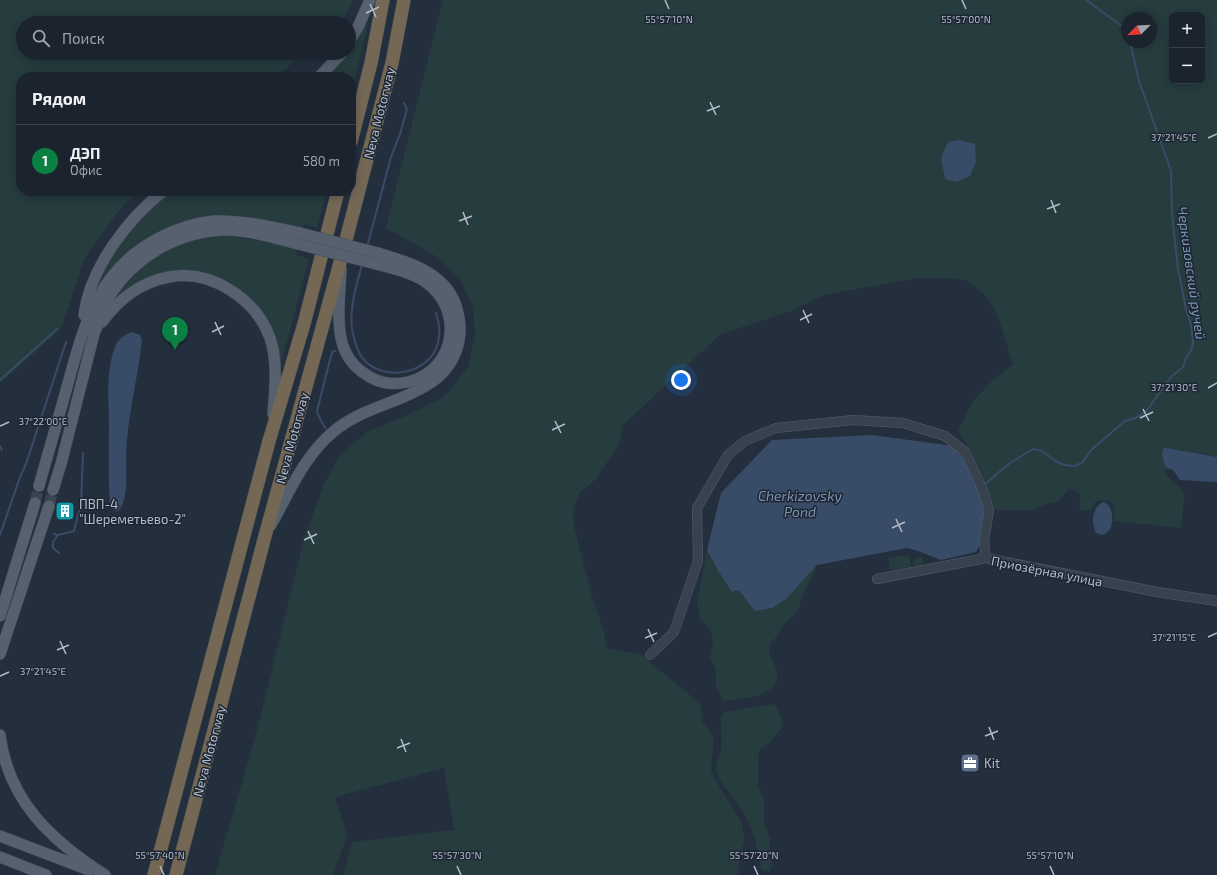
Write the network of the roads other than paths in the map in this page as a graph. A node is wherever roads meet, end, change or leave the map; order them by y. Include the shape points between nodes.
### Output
1 (370, 0) edge
2 (383, 0) edge
3 (404, 0) edge
4 (356, 30) edge
5 (335, 60) edge
6 (324, 72) edge
7 (356, 122) edge
8 (158, 196) edge
9 (337, 196) edge
10 (299, 238) junction
11 (377, 258) junction
12 (342, 259) junction
13 (82, 334) junction
14 (94, 334) junction
15 (269, 441) junction
16 (39, 486) tunnel mouth
17 (53, 490) tunnel mouth
18 (35, 503) tunnel mouth
19 (49, 506) tunnel mouth
20 (265, 536) junction
21 (986, 558) junction
22 (877, 579) dead end
23 (1217, 601) edge
24 (0, 616) edge
25 (0, 654) edge
26 (650, 655) dead end
27 (0, 735) edge
28 (0, 836) edge
29 (0, 857) edge
30 (46, 875) edge
31 (104, 875) edge
32 (154, 875) edge
33 (176, 875) edge

1 - 4 main road
2 - 7 highway, Neva Motorway
3 - 12 highway, Neva Motorway via 392,63
5 - 6 main road
8 - 13 main road via 122,232 100,267 85,308
9 - 15 highway, Neva Motorway via 304,324
10 - 11 main road, bridge
10 - 13 main road via 245,222 230,221 198,223 169,232 133,254 113,274 96,299
10 - 14 main road via 229,230 199,233 174,241 154,251 121,281 100,315
11 - 12 main road via 424,281 440,296 449,316 450,338 442,358 429,372 412,381 393,384 374,380 358,368 345,351 340,331
11 - 20 main road via 416,266 429,272 448,289 461,324 455,356 444,372 428,385 354,418 327,437 304,465
12 - 20 highway, Neva Motorway
13 - 16 main road
14 - 15 main road via 125,297 154,281 188,276 223,286 248,304 261,319 270,339 275,360 275,398
14 - 17 main road
15 - 32 highway, Neva Motorway
18 - 24 main road
19 - 25 main road
20 - 33 highway, Neva Motorway
21 - 22 street, Приозёрная улица
21 - 23 street, Приозёрная улица via 1157,592
21 - 26 street via 984,541 989,510 982,488 965,452 945,436 903,423 853,420 776,428 745,441 728,456 697,508 698,561 674,632
27 - 31 main road via 11,777 27,806 50,834
28 - 31 main road
29 - 30 main road

